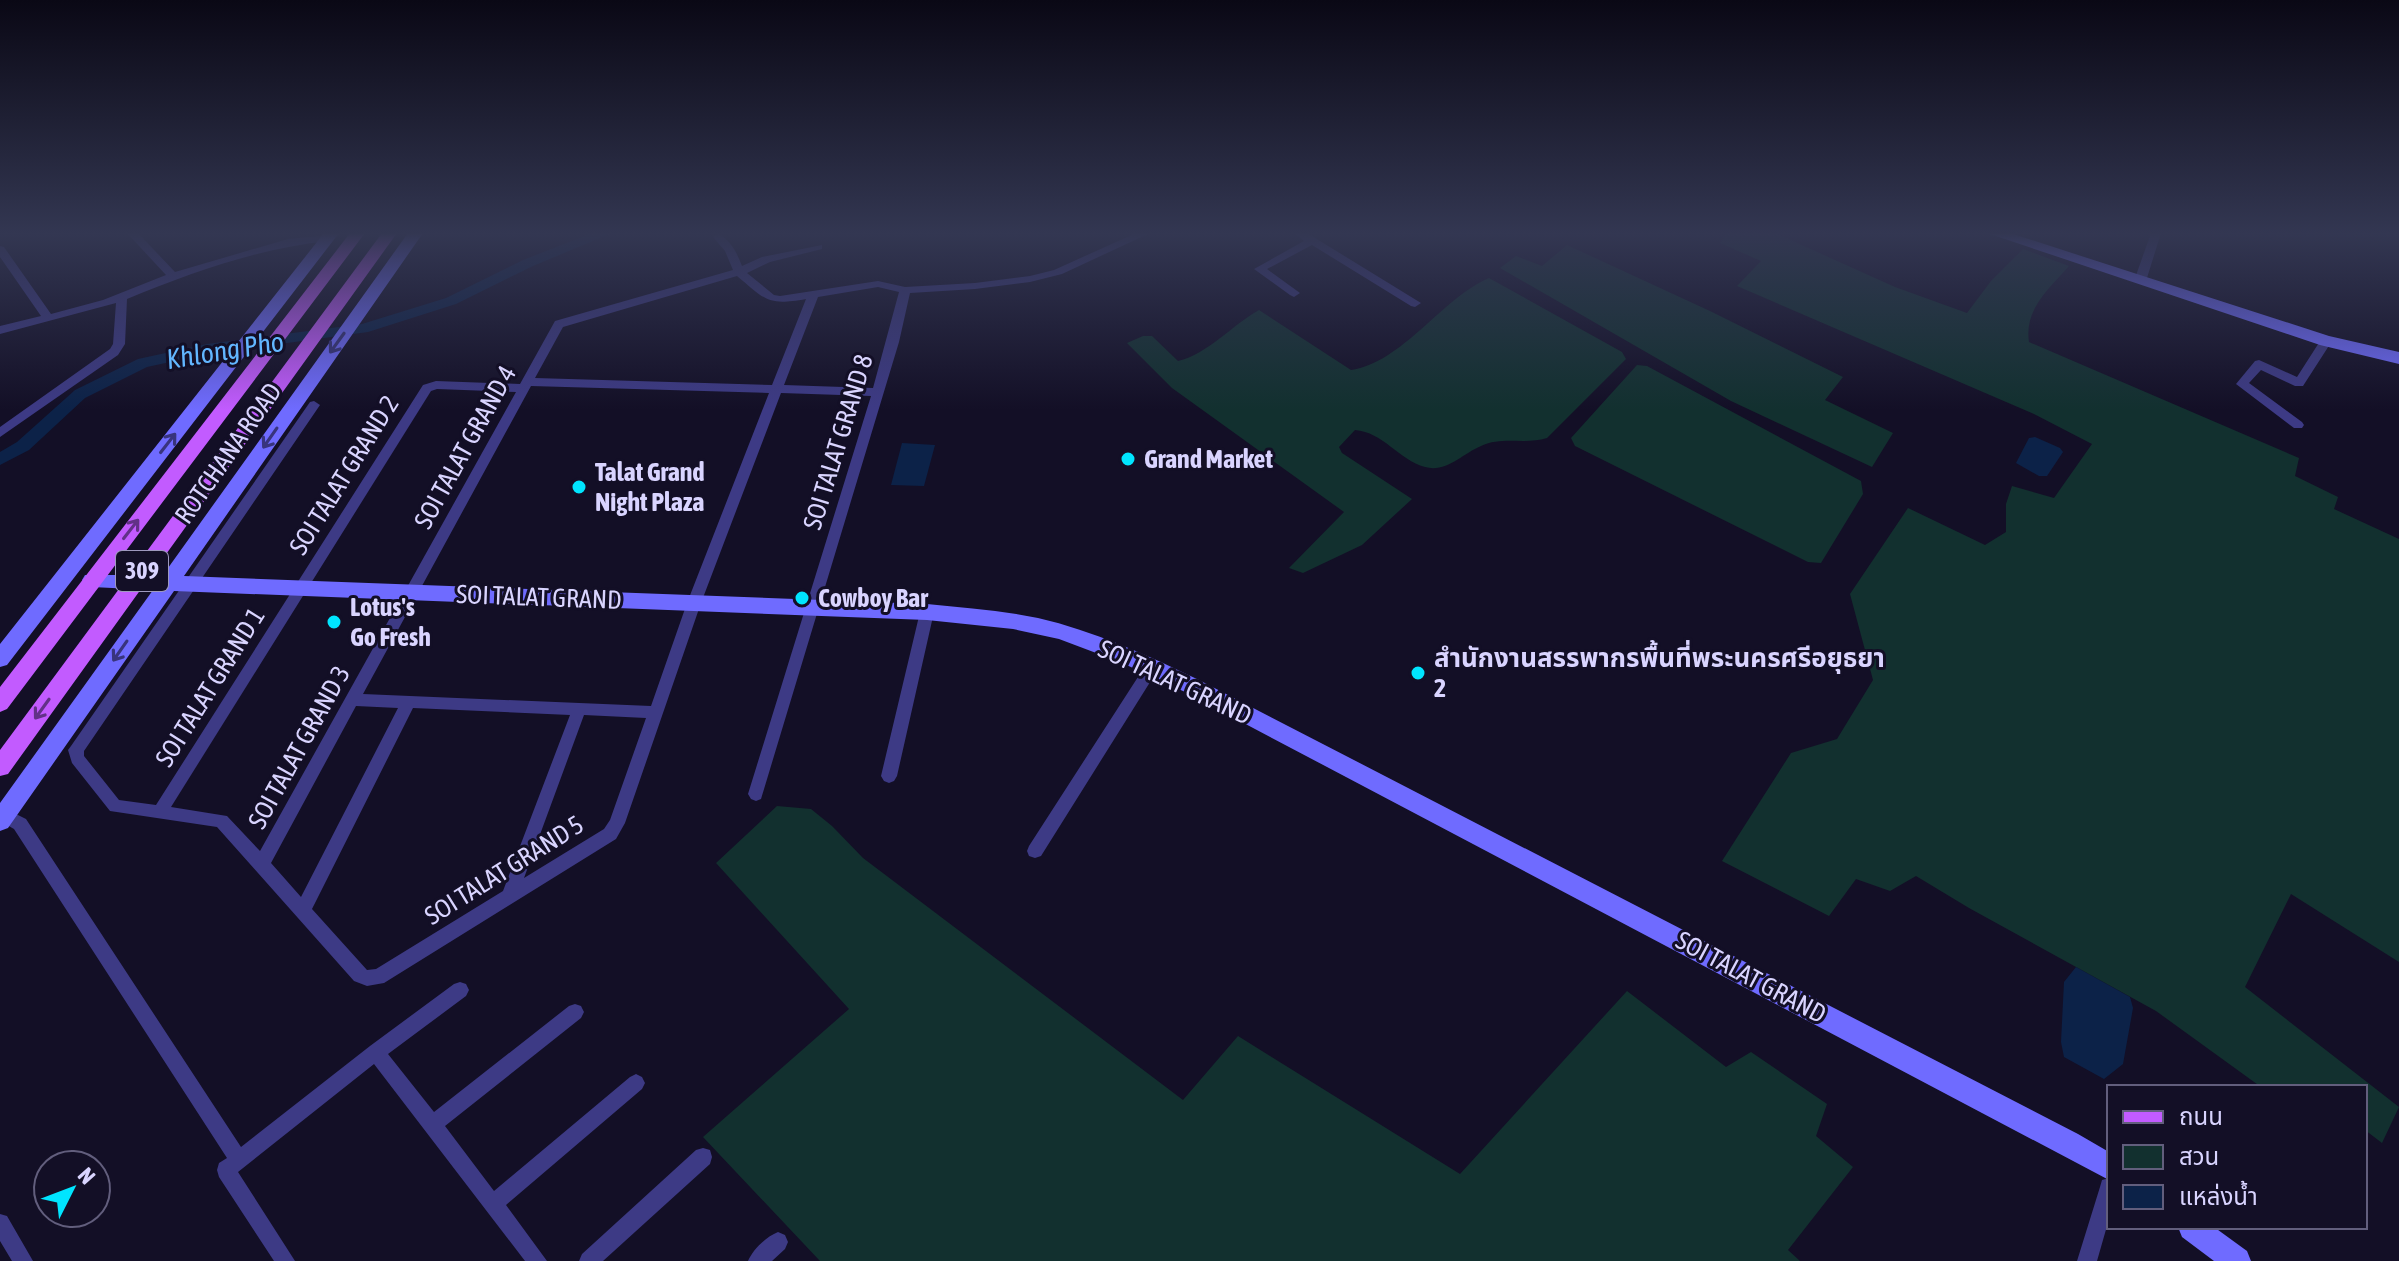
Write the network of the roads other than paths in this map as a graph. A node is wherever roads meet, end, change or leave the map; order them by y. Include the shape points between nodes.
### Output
1 (30, 292) edge
2 (135, 292) edge
3 (287, 292) edge
4 (314, 292) edge
5 (347, 292) edge
6 (374, 292) edge
7 (670, 292) edge
8 (765, 292) edge
9 (832, 292) edge
10 (905, 292) edge
11 (1396, 292) edge
12 (2174, 292) edge
13 (813, 295) junction
14 (122, 297) junction
15 (1415, 303) dead end
16 (48, 318) junction
17 (0, 330) edge
18 (2326, 341) junction
19 (2399, 358) edge
20 (526, 385) junction
21 (779, 389) junction
22 (878, 392) junction
23 (314, 405) dead end
24 (2298, 425) dead end
25 (0, 433) edge
26 (92, 580) junction
27 (134, 581) junction
28 (169, 582) junction
29 (191, 583) junction
30 (301, 588) junction
31 (412, 592) junction
32 (694, 603) junction
33 (813, 608) junction
34 (927, 612) junction
35 (0, 659) edge
36 (1152, 667) junction
37 (352, 700) junction
38 (0, 703) edge
39 (408, 703) junction
40 (579, 709) junction
41 (656, 712) junction
42 (55, 744) junction
43 (79, 745) junction
44 (0, 767) edge
45 (889, 776) dead end
46 (756, 794) dead end
47 (159, 813) junction
48 (2, 816) edge
49 (1035, 851) dead end
50 (262, 864) junction
51 (509, 897) junction
52 (303, 910) junction
53 (378, 977) joint
54 (460, 990) dead end
55 (575, 1012) dead end
56 (376, 1052) junction
57 (636, 1083) dead end
58 (432, 1125) junction
59 (703, 1157) dead end
60 (238, 1159) junction
61 (2107, 1166) edge
62 (2107, 1194) edge
63 (493, 1204) junction
64 (0, 1223) edge
65 (2195, 1229) edge
66 (778, 1242) dead end
67 (23, 1261) edge
68 (285, 1261) edge
69 (537, 1261) edge
70 (589, 1261) edge
71 (758, 1261) edge
72 (2087, 1261) edge
73 (2237, 1261) edge

1 - 16 street
2 - 14 street
35 -> 3 street, ROTCHANA ROAD
26 -> 4 main road, ROTCHANA ROAD / 309
5 - 27 main road, ROTCHANA ROAD / 309
6 -> 28 street, ROTCHANA ROAD
7 - 20 street, SOI TALAT GRAND 4 via 559,324
8 - 13 street via 774,299
9 - 13 street
10 - 22 street, SOI TALAT GRAND 8
11 - 15 street
12 - 18 street
13 - 21 street, SOI TALAT GRAND 5
14 - 16 street
14 - 25 street via 114,352
16 - 17 street
18 - 19 street
18 - 24 street via 2299,383 2259,364 2242,384
20 - 21 street
20 - 30 street, SOI TALAT GRAND 2 via 427,388
20 - 31 street, SOI TALAT GRAND 4
21 - 22 street
21 - 32 street, SOI TALAT GRAND 5
22 - 33 street, SOI TALAT GRAND 8
23 - 29 street
26 - 27 street, SOI TALAT GRAND
26 - 38 main road, ROTCHANA ROAD / 309
27 - 28 street, SOI TALAT GRAND
27 -> 44 main road, ROTCHANA ROAD / 309
28 - 29 street, SOI TALAT GRAND
28 -> 42 street, ROTCHANA ROAD
29 - 30 street, SOI TALAT GRAND
29 - 43 street
30 - 31 street, SOI TALAT GRAND
30 - 47 street, SOI TALAT GRAND 1
31 - 32 street, SOI TALAT GRAND
31 - 37 street, SOI TALAT GRAND 3
32 - 33 street, SOI TALAT GRAND
32 - 41 street, SOI TALAT GRAND 5
33 - 34 street, SOI TALAT GRAND
33 - 46 street, SOI TALAT GRAND 8
34 - 36 street, SOI TALAT GRAND via 1061,632
34 - 45 street
36 - 49 street
36 - 61 street, SOI TALAT GRAND
37 - 39 street
37 - 50 street, SOI TALAT GRAND 3
39 - 40 street
39 - 52 street
40 - 41 street
40 - 51 street
41 - 51 street, SOI TALAT GRAND 5 via 610,834
42 - 43 street
42 - 48 street, ROTCHANA ROAD
43 - 47 street via 77,758 115,806
47 - 50 street via 221,821
48 - 60 street via 20,824
50 - 52 street, SOI TALAT GRAND 3
51 - 53 street, SOI TALAT GRAND 5
52 - 53 street, SOI TALAT GRAND 3 via 360,975
54 - 56 street
55 - 58 street
56 - 58 street
56 - 60 street
57 - 63 street
58 - 63 street
59 - 70 street
60 - 68 street via 226,1172
62 - 72 street
63 - 69 street
64 - 67 street
65 - 73 street
66 - 71 street

